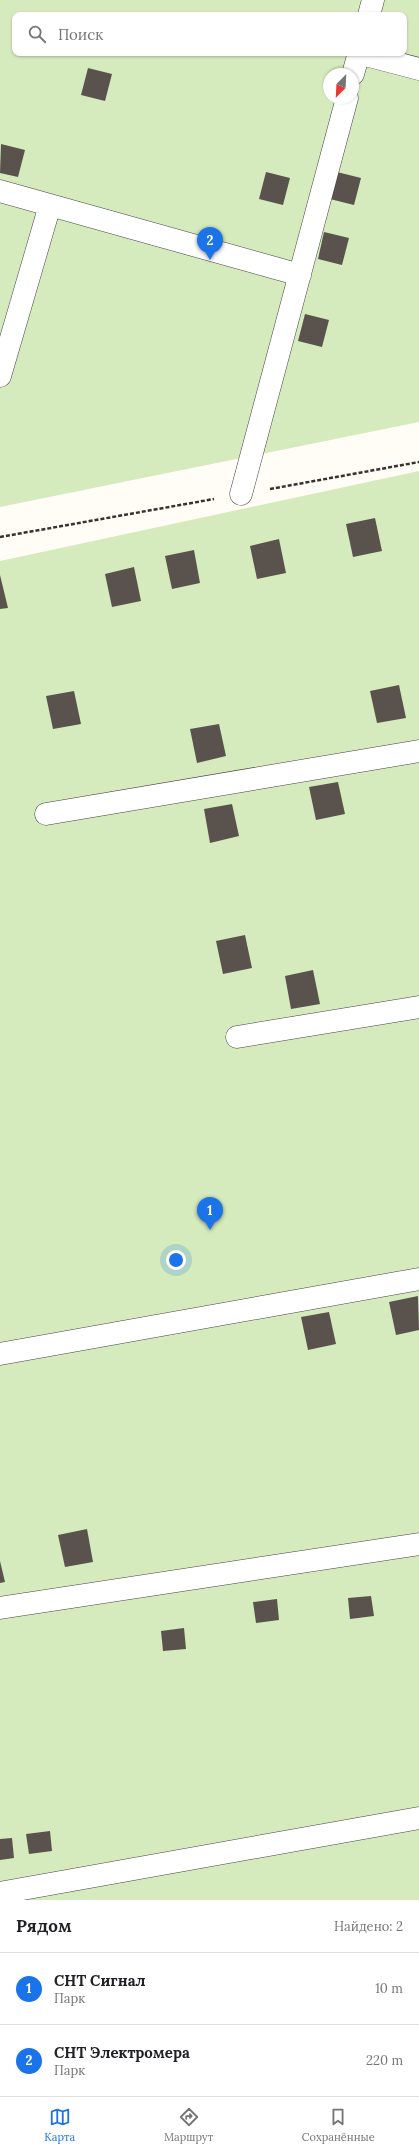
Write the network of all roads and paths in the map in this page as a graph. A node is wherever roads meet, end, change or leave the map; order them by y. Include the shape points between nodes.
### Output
1 (373, 0) edge
2 (370, 12) edge
3 (357, 56) edge
4 (369, 56) edge
5 (354, 68) edge
6 (419, 69) edge
7 (345, 104) edge
8 (0, 191) edge
9 (50, 205) junction
10 (300, 275) junction
11 (0, 376) edge
12 (419, 462) edge
13 (241, 494) junction
14 (0, 537) edge
15 (419, 751) edge
16 (46, 814) dead end
17 (419, 1007) edge
18 (237, 1037) dead end
19 (419, 1279) edge
20 (0, 1354) edge
21 (419, 1544) edge
22 (0, 1608) edge
23 (419, 1818) edge
24 (0, 1893) edge

1 - 2 lane
3 - 5 lane
4 - 6 lane
7 - 10 lane
8 - 9 lane
9 - 10 lane
9 - 11 lane
10 - 13 lane
12 - 13 path
13 - 14 path
15 - 16 lane
17 - 18 lane
19 - 20 lane
21 - 22 lane
23 - 24 lane

